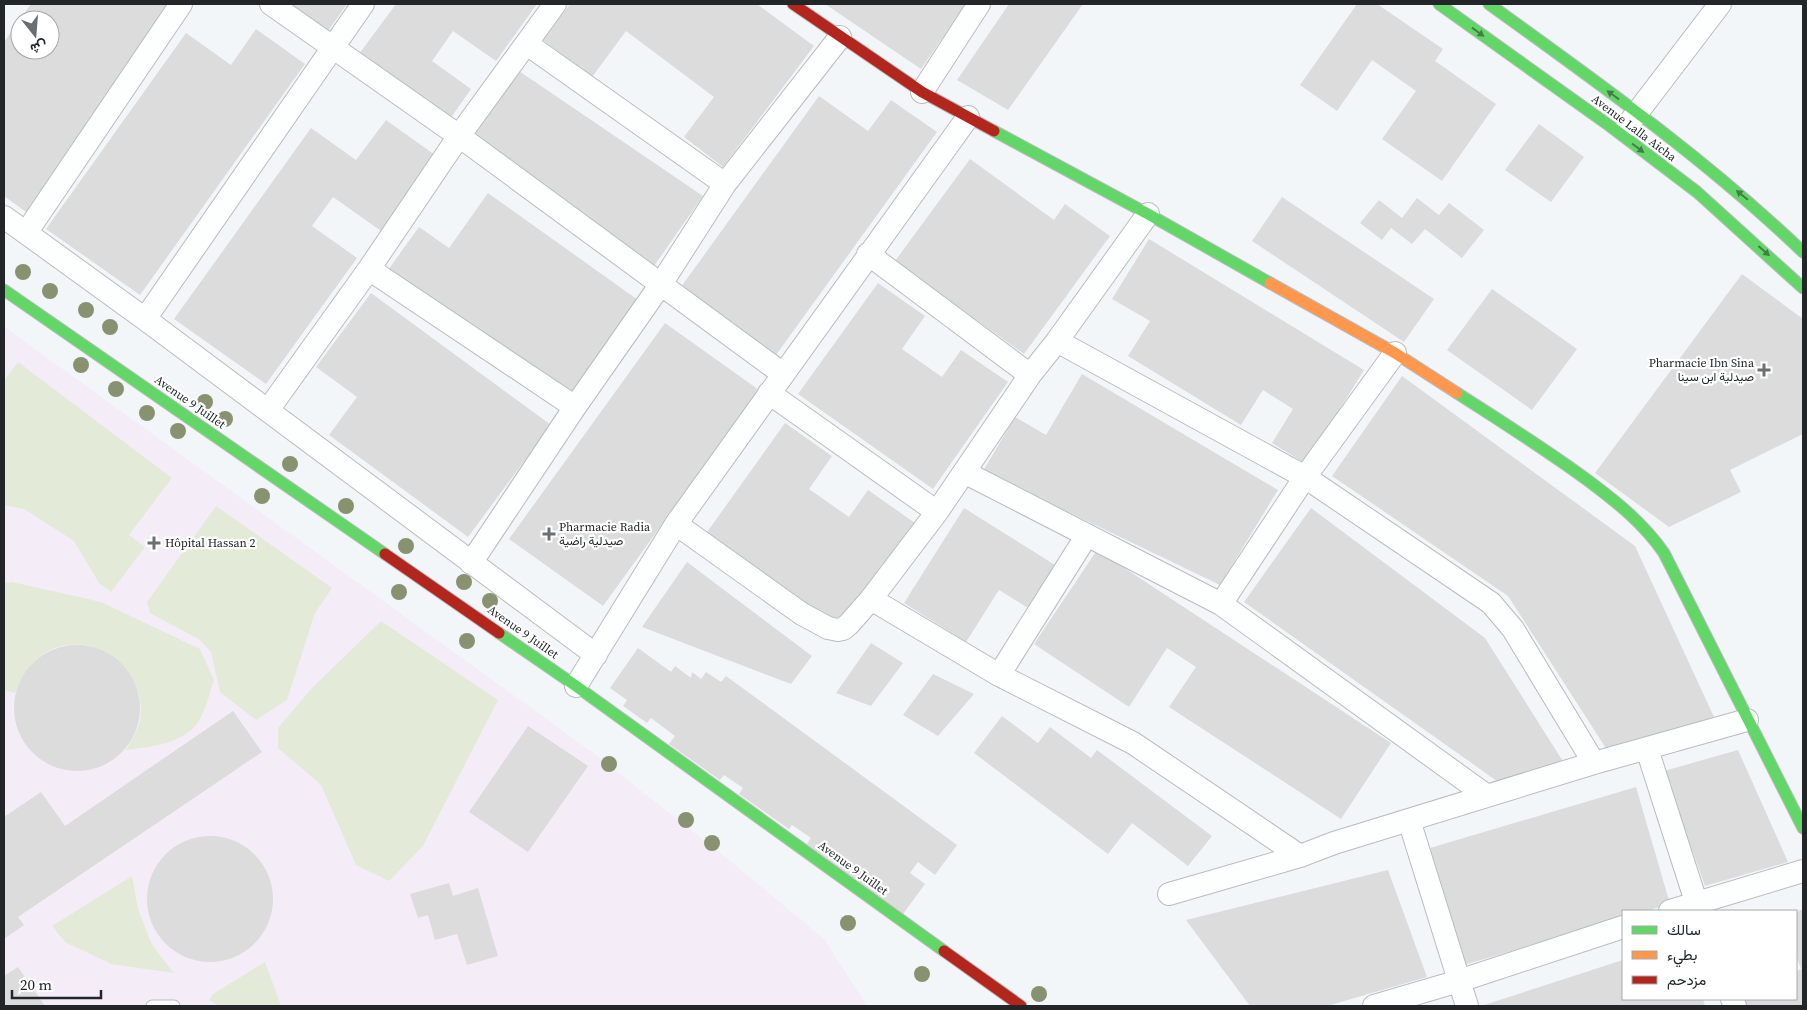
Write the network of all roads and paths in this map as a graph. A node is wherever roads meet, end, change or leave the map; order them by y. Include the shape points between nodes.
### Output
1 (182, 4) edge
2 (271, 4) edge
3 (363, 4) edge
4 (555, 4) edge
5 (793, 4) edge
6 (979, 4) edge
7 (1439, 4) edge
8 (1489, 4) edge
9 (1720, 4) edge
10 (840, 37) junction
11 (527, 44) junction
12 (333, 46) junction
13 (922, 92) junction
14 (1637, 112) junction
15 (968, 117) junction
16 (1620, 135) junction
17 (459, 136) junction
18 (725, 184) junction
19 (1148, 214) junction
20 (4, 217) edge
21 (26, 233) junction
22 (1803, 252) edge
23 (868, 254) junction
24 (369, 269) junction
25 (661, 284) junction
26 (1803, 288) edge
27 (4, 290) edge
28 (145, 319) junction
29 (1057, 342) junction
30 (1395, 352) junction
31 (783, 374) junction
32 (1030, 375) junction
33 (769, 393) junction
34 (575, 407) junction
35 (268, 410) junction
36 (964, 472) junction
37 (1304, 477) junction
38 (937, 512) junction
39 (676, 524) junction
40 (1087, 535) junction
41 (471, 563) junction
42 (871, 599) junction
43 (1221, 604) junction
44 (596, 655) junction
45 (999, 675) junction
46 (576, 686) junction
47 (1747, 720) junction
48 (1647, 749) junction
49 (1594, 763) junction
50 (1487, 796) junction
51 (1409, 820) junction
52 (1803, 828) edge
53 (1300, 856) junction
54 (1803, 871) edge
55 (1169, 894) dead end
56 (1698, 907) edge
57 (1677, 910) edge
58 (1622, 927) edge
59 (1459, 981) junction
60 (152, 1006) edge
61 (174, 1006) edge
62 (1020, 1006) edge
63 (1374, 1006) edge
64 (1467, 1006) edge

1 - 21 street
2 - 12 street
3 - 12 street
4 - 11 street
5 - 10 street
6 - 13 street
7 -> 16 street, Avenue Lalla Aicha
14 -> 8 street, Avenue Lalla Aicha
9 - 14 street
10 - 13 street
10 - 18 street
11 - 17 street
11 - 18 street
12 - 17 street
12 - 28 street
13 - 15 street
14 - 16 street
22 -> 14 street, Avenue Lalla Aicha via 1770,219
15 - 19 street
15 - 23 street
16 -> 26 street, Avenue Lalla Aicha via 1697,192
17 - 24 street
17 - 25 street
18 - 25 street
19 - 29 street
19 - 30 street
20 - 21 street
21 - 28 street
23 - 31 street
23 - 32 street
24 - 34 street
24 - 35 street
25 - 31 street
25 - 34 street
27 - 46 street, Avenue 9 Juillet
28 - 35 street
29 - 32 street
29 - 37 street
30 - 37 street
30 - 47 street via 1554,455 1640,523 1664,553
31 - 33 street
32 - 36 street
33 - 38 street
33 - 39 street
34 - 41 street
35 - 41 street
36 - 38 street
36 - 40 street
37 - 43 street
37 - 49 street via 1491,603 1513,629
38 - 42 street
39 - 42 street via 802,614 828,628 843,629
39 - 44 street
40 - 43 street
40 - 45 street
41 - 44 street
42 - 45 street
43 - 50 street
44 - 46 street
45 - 53 street via 1134,743
46 - 62 street, Avenue 9 Juillet
47 - 48 street
47 - 52 street
48 - 49 street
48 - 56 street
49 - 50 street
50 - 51 street
51 - 53 street
51 - 59 street
53 - 55 street
54 - 56 street
56 - 57 street
58 - 59 street
59 - 63 street
59 - 64 street
60 - 61 lane

